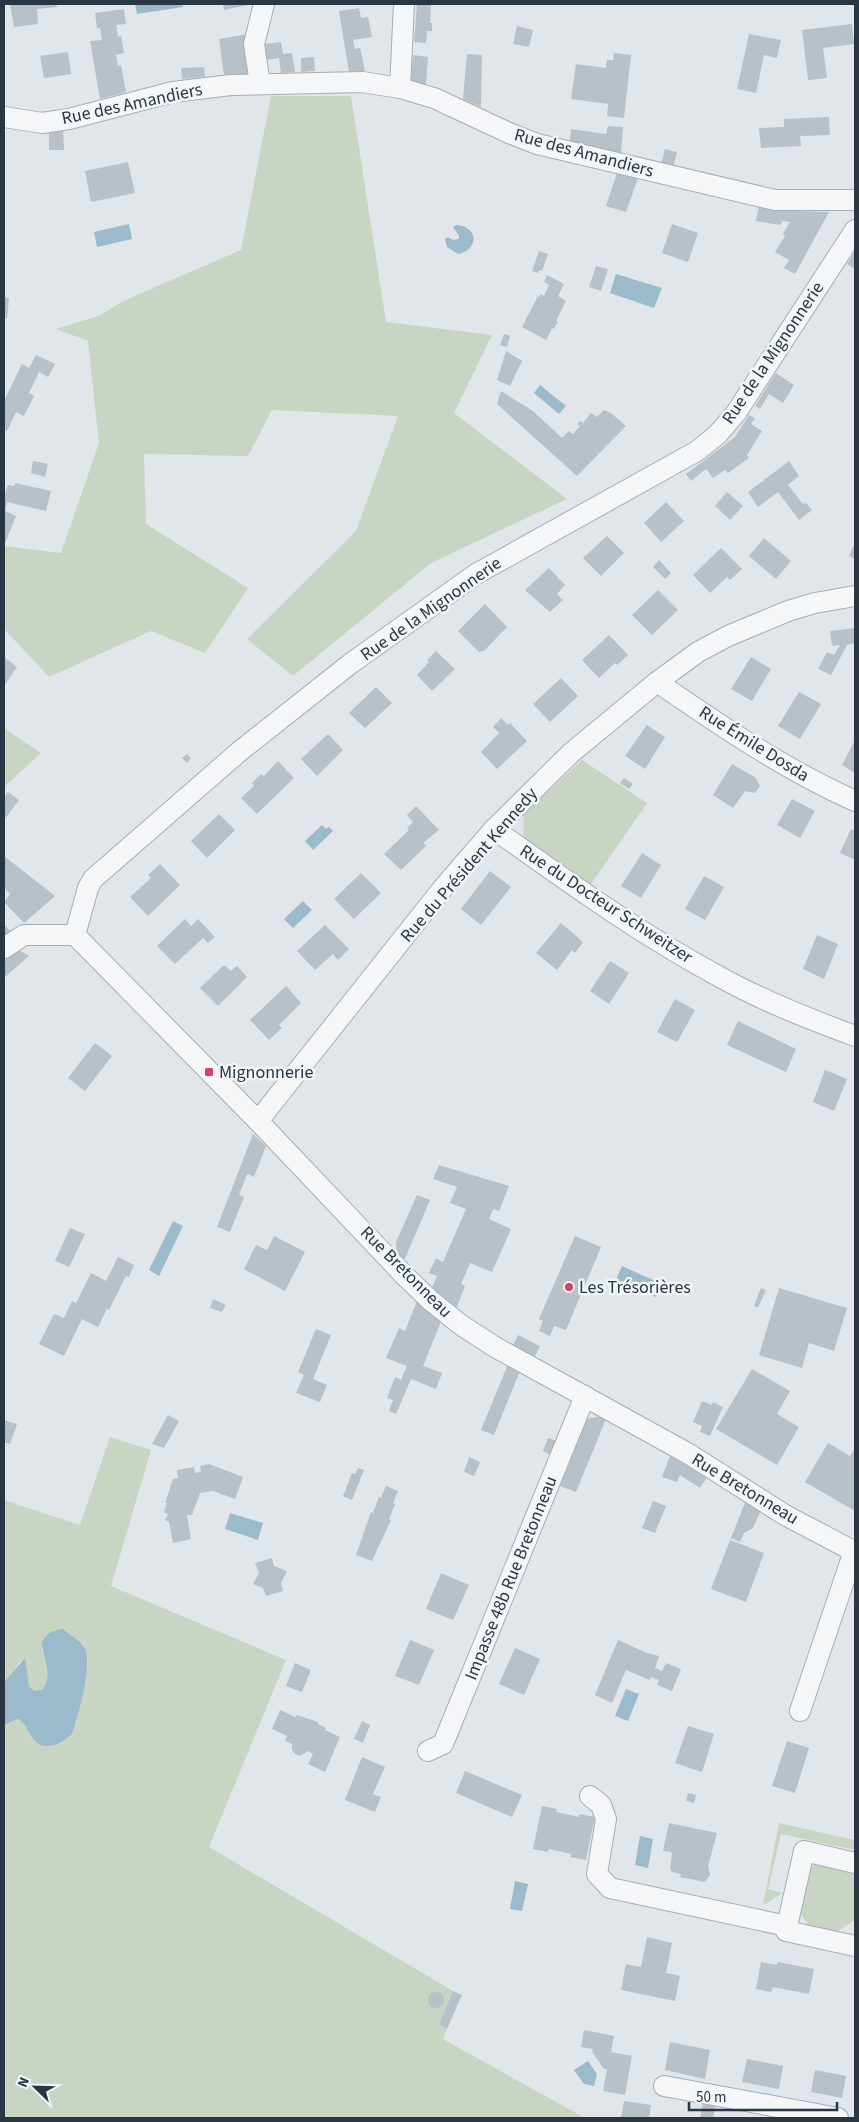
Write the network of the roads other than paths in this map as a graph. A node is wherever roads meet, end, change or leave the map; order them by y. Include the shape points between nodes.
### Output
1 (264, 4) edge
2 (404, 4) edge
3 (260, 84) junction
4 (400, 88) junction
5 (5, 114) edge
6 (855, 200) edge
7 (855, 230) edge
8 (855, 596) edge
9 (656, 682) junction
10 (855, 801) edge
11 (494, 829) junction
12 (75, 935) junction
13 (4, 948) edge
14 (855, 1036) edge
15 (258, 1121) junction
16 (585, 1396) junction
17 (855, 1552) edge
18 (800, 1711) dead end
19 (428, 1751) dead end
20 (590, 1796) dead end
21 (855, 1863) edge
22 (787, 1926) junction
23 (855, 1946) edge
24 (664, 2086) dead end
25 (838, 2118) edge

1 - 3 street via 254,44
2 - 4 street
3 - 4 street, Rue des Amandiers via 362,82
3 - 5 street, Rue des Amandiers via 173,92 69,119 42,122
4 - 6 street, Rue des Amandiers via 434,98 537,144 775,200
7 - 12 street, Rue de la Mignonnerie via 736,413 718,434 697,451 476,574 319,689 240,751 93,879
8 - 9 street, Rue du Président Kennedy via 815,603 761,621 698,652
9 - 10 street, Rue Émile Dosda via 787,767
9 - 11 street, Rue du Président Kennedy via 570,753
11 - 14 street, Rue du Docteur Schweitzer via 640,931 720,978 782,1008
11 - 15 street, Rue du Président Kennedy via 443,888
12 - 13 street via 24,935
12 - 15 street, Rue Bretonneau
15 - 16 street, Rue Bretonneau via 430,1300 461,1325
16 - 17 street, Rue Bretonneau
16 - 19 street, Impasse 48b Rue Bretonneau via 443,1744
17 - 18 street
20 - 22 street via 601,1806 606,1819 597,1874 610,1888
21 - 22 street via 804,1851
22 - 23 street via 786,1931
24 - 25 street

